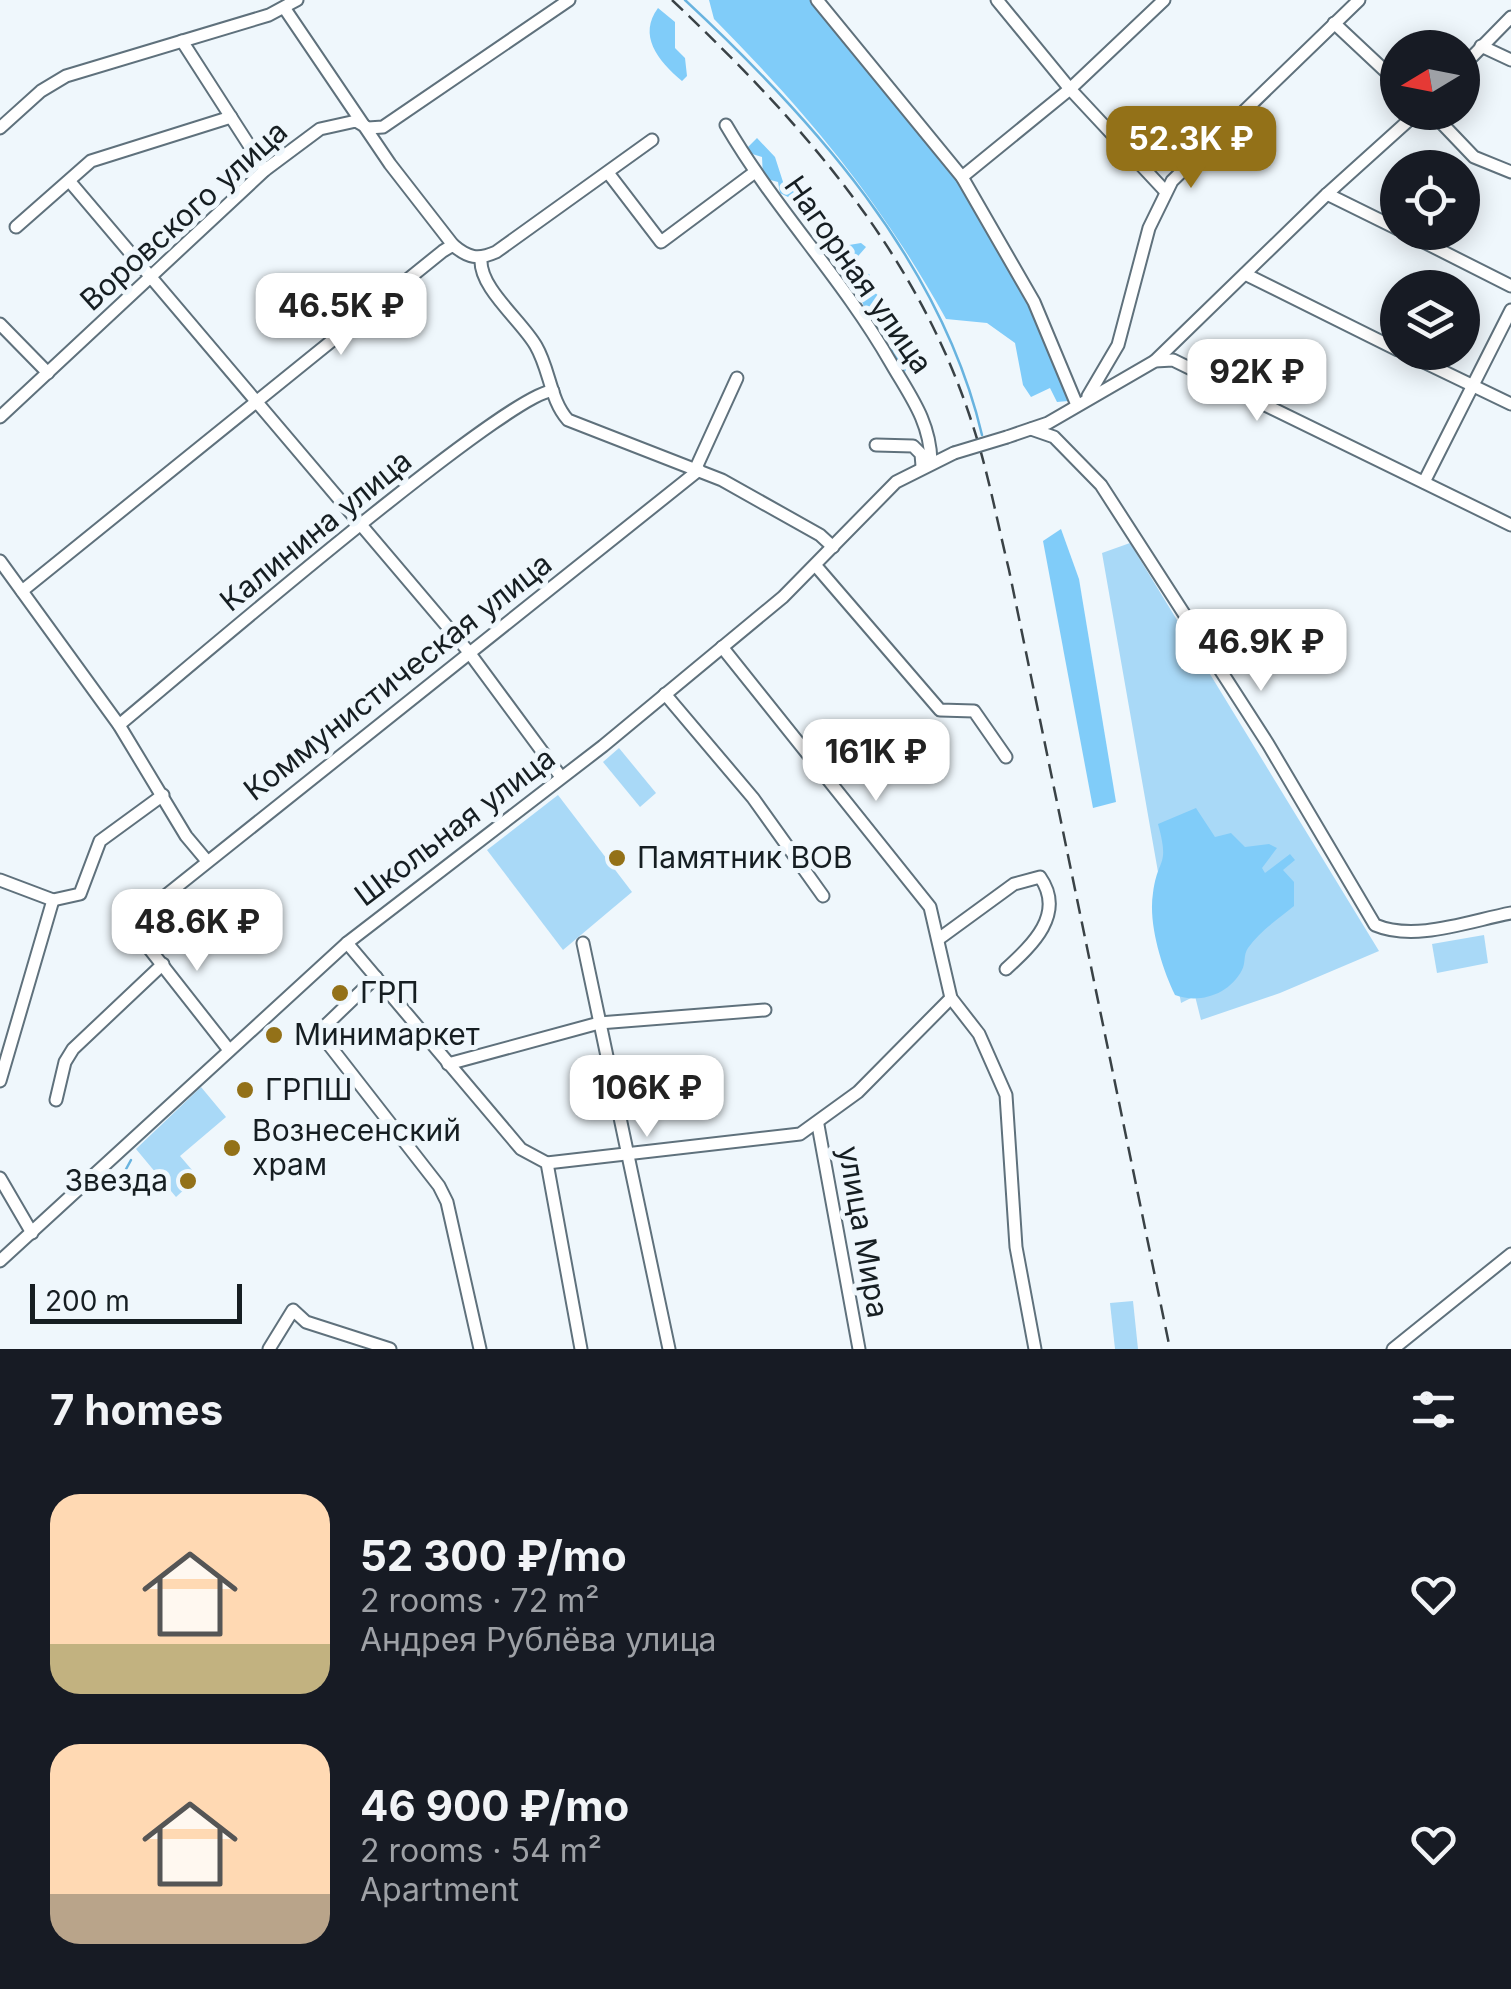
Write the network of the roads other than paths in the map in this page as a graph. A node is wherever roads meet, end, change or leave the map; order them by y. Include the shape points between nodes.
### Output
1 (297, 0) edge
2 (569, 0) edge
3 (817, 0) edge
4 (997, 0) edge
5 (1164, 0) edge
6 (1352, 2) edge
7 (280, 7) edge
8 (1511, 16) edge
9 (1334, 23) junction
10 (182, 41) junction
11 (1482, 46) joint
12 (1511, 60) edge
13 (1380, 66) edge
14 (1070, 88) junction
15 (231, 117) junction
16 (726, 124) dead end
17 (0, 128) edge
18 (368, 128) junction
19 (1398, 130) edge
20 (1448, 130) edge
21 (652, 140) dead end
22 (264, 170) junction
23 (755, 172) junction
24 (1511, 172) edge
25 (609, 174) junction
26 (962, 177) junction
27 (71, 182) junction
28 (1166, 192) junction
29 (1327, 194) junction
30 (1380, 220) edge
31 (16, 227) dead end
32 (453, 244) junction
33 (1439, 250) edge
34 (482, 259) junction
35 (1245, 274) junction
36 (149, 276) junction
37 (1511, 286) edge
38 (1511, 310) edge
39 (0, 324) edge
40 (1380, 341) edge
41 (1156, 361) junction
42 (1439, 370) edge
43 (48, 374) junction
44 (737, 378) dead end
45 (1471, 386) junction
46 (552, 391) junction
47 (256, 400) junction
48 (1081, 402) junction
49 (1511, 404) edge
50 (0, 417) edge
51 (1031, 430) junction
52 (876, 445) dead end
53 (926, 463) junction
54 (697, 470) junction
55 (1424, 482) junction
56 (363, 524) junction
57 (1511, 526) edge
58 (833, 547) junction
59 (0, 560) edge
60 (816, 566) junction
61 (22, 591) junction
62 (722, 647) junction
63 (468, 652) junction
64 (666, 694) junction
65 (119, 725) junction
66 (1006, 757) dead end
67 (561, 777) junction
68 (163, 796) junction
69 (207, 860) junction
70 (0, 880) edge
71 (823, 896) dead end
72 (53, 900) junction
73 (1511, 913) edge
74 (940, 938) junction
75 (347, 943) junction
76 (582, 943) dead end
77 (162, 964) junction
78 (1006, 970) dead end
79 (376, 977) junction
80 (951, 998) junction
81 (764, 1010) dead end
82 (600, 1024) junction
83 (229, 1050) junction
84 (448, 1064) junction
85 (0, 1081) edge
86 (56, 1100) dead end
87 (818, 1124) junction
88 (630, 1157) junction
89 (547, 1163) junction
90 (0, 1178) edge
91 (32, 1233) junction
92 (1511, 1254) edge
93 (0, 1260) edge
94 (269, 1349) edge
95 (390, 1349) edge
96 (480, 1349) edge
97 (581, 1349) edge
98 (670, 1349) edge
99 (859, 1349) edge
100 (1035, 1349) edge
101 (1393, 1349) edge

1 - 7 street
2 - 18 street, Воровского улица via 405,114
3 - 26 street
4 - 14 street
5 - 14 street
6 - 9 street
7 - 10 street
7 - 18 street
8 - 11 street
9 - 13 street
9 - 28 street
10 - 15 street
10 - 17 street via 66,76
11 - 12 street
14 - 26 street
14 - 28 street
15 - 22 street
15 - 27 street via 91,161
16 - 23 street, Нагорная улица
18 - 22 street, Воровского улица via 356,121 320,129
18 - 32 street
19 - 29 street, Школьная улица
20 - 24 street via 1474,157
21 - 25 street
22 - 36 street, Воровского улица
23 - 25 street via 661,242
23 - 53 street, Нагорная улица via 874,331 920,408
25 - 34 street
26 - 48 street via 1034,302
27 - 31 street
27 - 36 street
28 - 48 street via 1139,260 1118,345
29 - 30 street
29 - 35 street, Школьная улица
32 - 34 street via 465,256
32 - 47 street
33 - 37 street
34 - 46 street via 485,276 536,345
35 - 40 street
35 - 41 street, Школьная улица
36 - 43 street, Воровского улица
36 - 47 street
38 - 45 street
39 - 43 street
41 - 48 street, Школьная улица
41 - 55 street via 1174,360
42 - 45 street
43 - 50 street, Воровского улица
44 - 54 street
45 - 49 street
45 - 55 street
46 - 54 street via 575,424
46 - 56 street, Калинина улица via 522,401
47 - 56 street
47 - 61 street
48 - 51 street, Школьная улица
51 - 53 street, Школьная улица, bridge
51 - 73 street via 1054,437 1101,485 1375,925 1404,932
52 - 53 street via 914,446
53 - 58 street, Школьная улица via 879,497
54 - 58 street
54 - 63 street, Коммунистическая улица
55 - 57 street
56 - 63 street
56 - 65 street, Калинина улица
58 - 60 street, Школьная улица
59 - 61 street
60 - 62 street, Школьная улица
60 - 66 street via 940,710 974,711
61 - 65 street
62 - 64 street, Школьная улица
62 - 74 street via 919,891
63 - 67 street
63 - 69 street, Коммунистическая улица
64 - 67 street, Школьная улица
64 - 71 street
65 - 68 street
67 - 75 street, Школьная улица
68 - 69 street
68 - 72 street via 100,841 80,894
69 - 77 street, Коммунистическая улица via 130,924
70 - 72 street
72 - 85 street
74 - 78 street via 1014,884 1040,876 1048,920 1042,935
74 - 80 street
75 - 79 street
75 - 83 street, Школьная улица
76 - 82 street
77 - 83 street
77 - 86 street via 74,1048
79 - 84 street
79 - 96 street via 326,1025 326,1040 448,1202
80 - 87 street
80 - 100 street via 979,1034 1006,1095 1016,1247
81 - 82 street
82 - 84 street
82 - 88 street
83 - 91 street, Школьная улица
84 - 89 street via 521,1149
87 - 88 street via 778,1138
87 - 99 street, улица Мира
88 - 89 street
88 - 98 street
89 - 97 street
90 - 91 street
91 - 93 street, Школьная улица
92 - 101 street
94 - 95 street via 293,1310 306,1322

